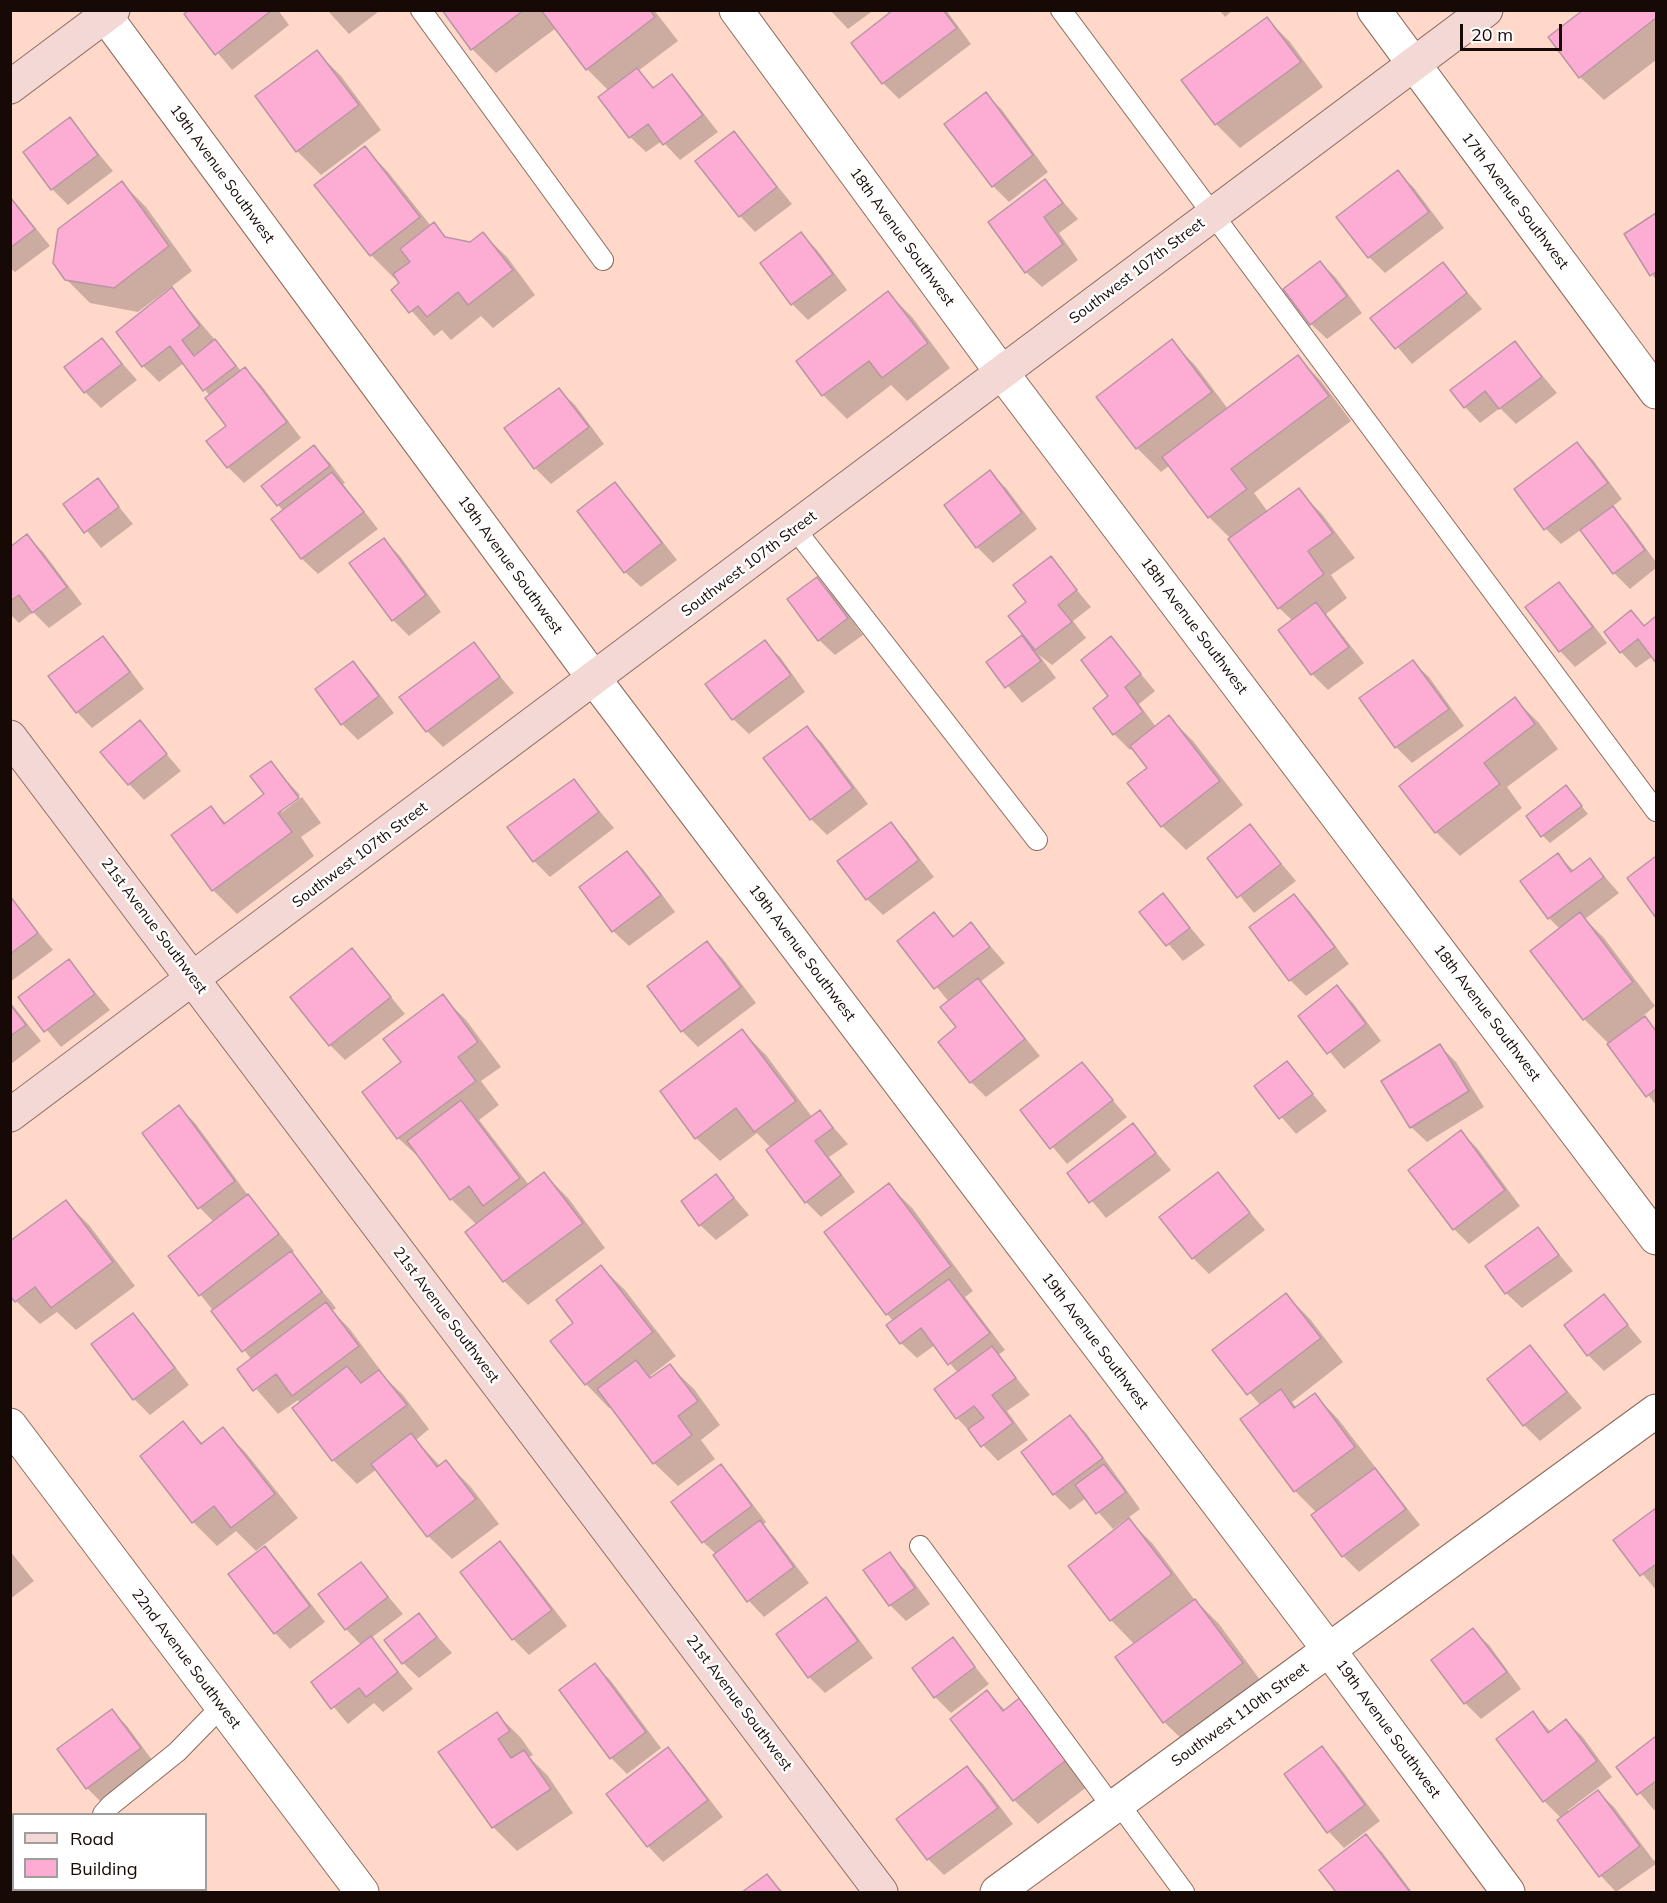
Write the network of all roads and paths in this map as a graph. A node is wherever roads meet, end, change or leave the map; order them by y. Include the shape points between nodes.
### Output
1 (421, 10) edge
2 (736, 10) edge
3 (1061, 10) edge
4 (1374, 10) edge
5 (1486, 10) edge
6 (106, 12) edge
7 (1414, 65) junction
8 (10, 87) edge
9 (1213, 215) junction
10 (603, 260) dead end
11 (1002, 373) junction
12 (1656, 392) edge
13 (795, 529) junction
14 (595, 680) junction
15 (10, 737) edge
16 (1656, 811) edge
17 (1037, 840) dead end
18 (194, 979) junction
19 (10, 1115) edge
20 (1656, 1238) edge
21 (1656, 1411) edge
22 (10, 1425) edge
23 (920, 1546) dead end
24 (1329, 1650) junction
25 (222, 1706) junction
26 (1116, 1806) junction
27 (105, 1813) edge
28 (362, 1893) edge
29 (881, 1893) edge
30 (997, 1893) edge
31 (1184, 1893) edge
32 (1508, 1893) edge

1 - 10 lane
2 - 11 street, 18th Avenue Southwest
3 - 9 lane
4 - 7 street, 17th Avenue Southwest
5 - 7 street, Southwest 107th Street
6 - 8 street
6 - 14 street, 19th Avenue Southwest
7 - 9 street, Southwest 107th Street
7 - 12 street, 17th Avenue Southwest
9 - 11 street, Southwest 107th Street
9 - 16 lane
11 - 13 street, Southwest 107th Street
11 - 20 street, 18th Avenue Southwest
13 - 14 street, Southwest 107th Street
13 - 17 lane
14 - 18 street, Southwest 107th Street
14 - 24 street, 19th Avenue Southwest
15 - 18 street, 21st Avenue Southwest
18 - 19 street, Southwest 107th Street
18 - 29 street, 21st Avenue Southwest
21 - 24 street, Southwest 110th Street
22 - 25 street, 22nd Avenue Southwest
23 - 26 lane
24 - 26 street, Southwest 110th Street
24 - 32 street, 19th Avenue Southwest
25 - 27 lane via 177,1752
25 - 28 street, 22nd Avenue Southwest
26 - 30 street, Southwest 110th Street
26 - 31 lane

